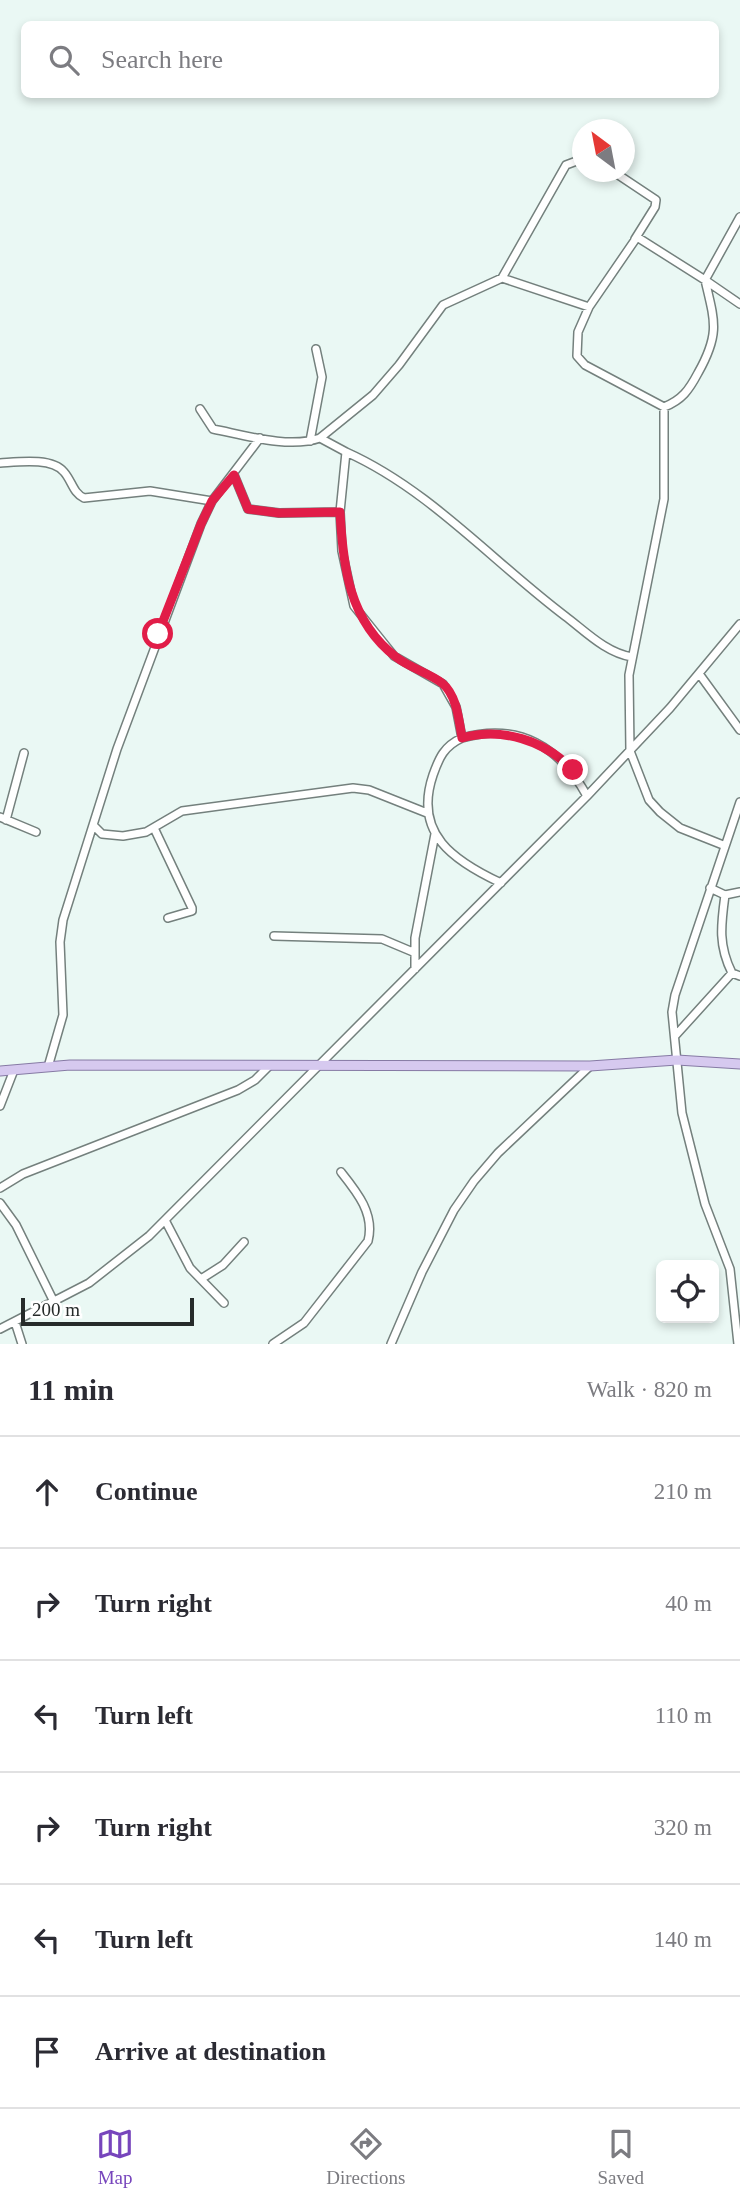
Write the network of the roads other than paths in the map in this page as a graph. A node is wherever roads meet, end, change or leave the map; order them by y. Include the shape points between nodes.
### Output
1 (572, 163) edge
2 (629, 182) edge
3 (740, 217) edge
4 (635, 240) junction
5 (502, 278) junction
6 (705, 280) junction
7 (740, 304) edge
8 (589, 307) junction
9 (316, 349) dead end
10 (664, 407) junction
11 (200, 410) dead end
12 (260, 438) junction
13 (320, 438) junction
14 (310, 441) junction
15 (346, 452) junction
16 (0, 463) edge
17 (234, 475) junction
18 (212, 501) junction
19 (340, 512) junction
20 (740, 624) edge
21 (632, 657) junction
22 (700, 675) junction
23 (740, 730) edge
24 (462, 738) junction
25 (630, 751) junction
26 (24, 753) dead end
27 (587, 796) junction
28 (740, 802) edge
29 (428, 813) junction
30 (3, 818) edge
31 (94, 826) junction
32 (154, 828) junction
33 (36, 832) dead end
34 (435, 834) junction
35 (723, 845) junction
36 (501, 883) junction
37 (710, 888) junction
38 (740, 891) edge
39 (725, 895) junction
40 (169, 918) dead end
41 (274, 936) dead end
42 (413, 951) junction
43 (415, 969) junction
44 (736, 974) edge
45 (675, 1036) junction
46 (677, 1060) junction
47 (740, 1064) edge
48 (270, 1065) junction
49 (320, 1065) junction
50 (590, 1066) junction
51 (48, 1067) junction
52 (14, 1070) junction
53 (0, 1071) edge
54 (0, 1106) edge
55 (341, 1172) dead end
56 (0, 1188) edge
57 (0, 1203) edge
58 (165, 1220) junction
59 (244, 1242) dead end
60 (201, 1279) junction
61 (54, 1303) junction
62 (224, 1303) dead end
63 (15, 1322) junction
64 (0, 1329) edge
65 (22, 1344) edge
66 (273, 1344) edge
67 (391, 1344) edge
68 (738, 1344) edge

1 - 5 street via 566,165
2 - 4 street via 656,200
3 - 6 street
4 - 6 street via 637,237
4 - 8 street
5 - 8 street
5 - 13 street via 449,299 373,394
6 - 7 street
6 - 10 street via 713,313 713,347 687,392
8 - 10 street via 578,332 578,356 585,365
9 - 14 street via 322,376
10 - 21 street via 664,499
11 - 12 street via 213,429
12 - 14 street
12 - 17 street
13 - 14 street
13 - 15 street
15 - 19 street
15 - 21 street via 401,482 533,592 610,650
16 - 18 street via 56,467 84,498 150,491
17 - 18 street
17 - 19 street via 248,509
18 - 31 street via 158,634
19 - 24 street via 342,551 354,606 394,656 443,684 456,707
20 - 22 street
21 - 25 street
22 - 23 street
22 - 25 street
24 - 27 street via 479,733 499,735 523,738 546,748 573,770
24 - 29 street via 440,754 430,784
25 - 27 street
25 - 35 street via 649,800 660,812 680,828
26 - 30 street
27 - 36 street
28 - 35 street
29 - 32 street via 352,788 182,811
29 - 34 street
30 - 33 street
31 - 32 street via 102,834 123,836
31 - 51 street via 63,920 63,1015
32 - 40 street via 192,908
34 - 36 street via 456,859
34 - 42 street
35 - 37 street
36 - 43 street
37 - 39 street
37 - 45 street via 675,995
38 - 39 street
39 - 44 street via 719,934 724,958
41 - 42 street via 382,939
42 - 43 street
43 - 49 street
44 - 45 street
45 - 46 street
46 - 47 main road
46 - 50 main road
46 - 68 street via 691,1154 730,1269
48 - 49 main road
48 - 51 main road
48 - 56 street via 238,1090 23,1174
49 - 50 main road
49 - 58 street
50 - 67 street via 474,1181 422,1272
51 - 52 main road
52 - 53 main road
52 - 54 street
55 - 66 street via 362,1200 370,1224 368,1241 304,1323
57 - 61 street via 16,1225
58 - 60 street via 190,1268
58 - 61 street via 117,1264
59 - 60 street via 223,1265
60 - 62 street
61 - 63 street
63 - 64 street
63 - 65 street

